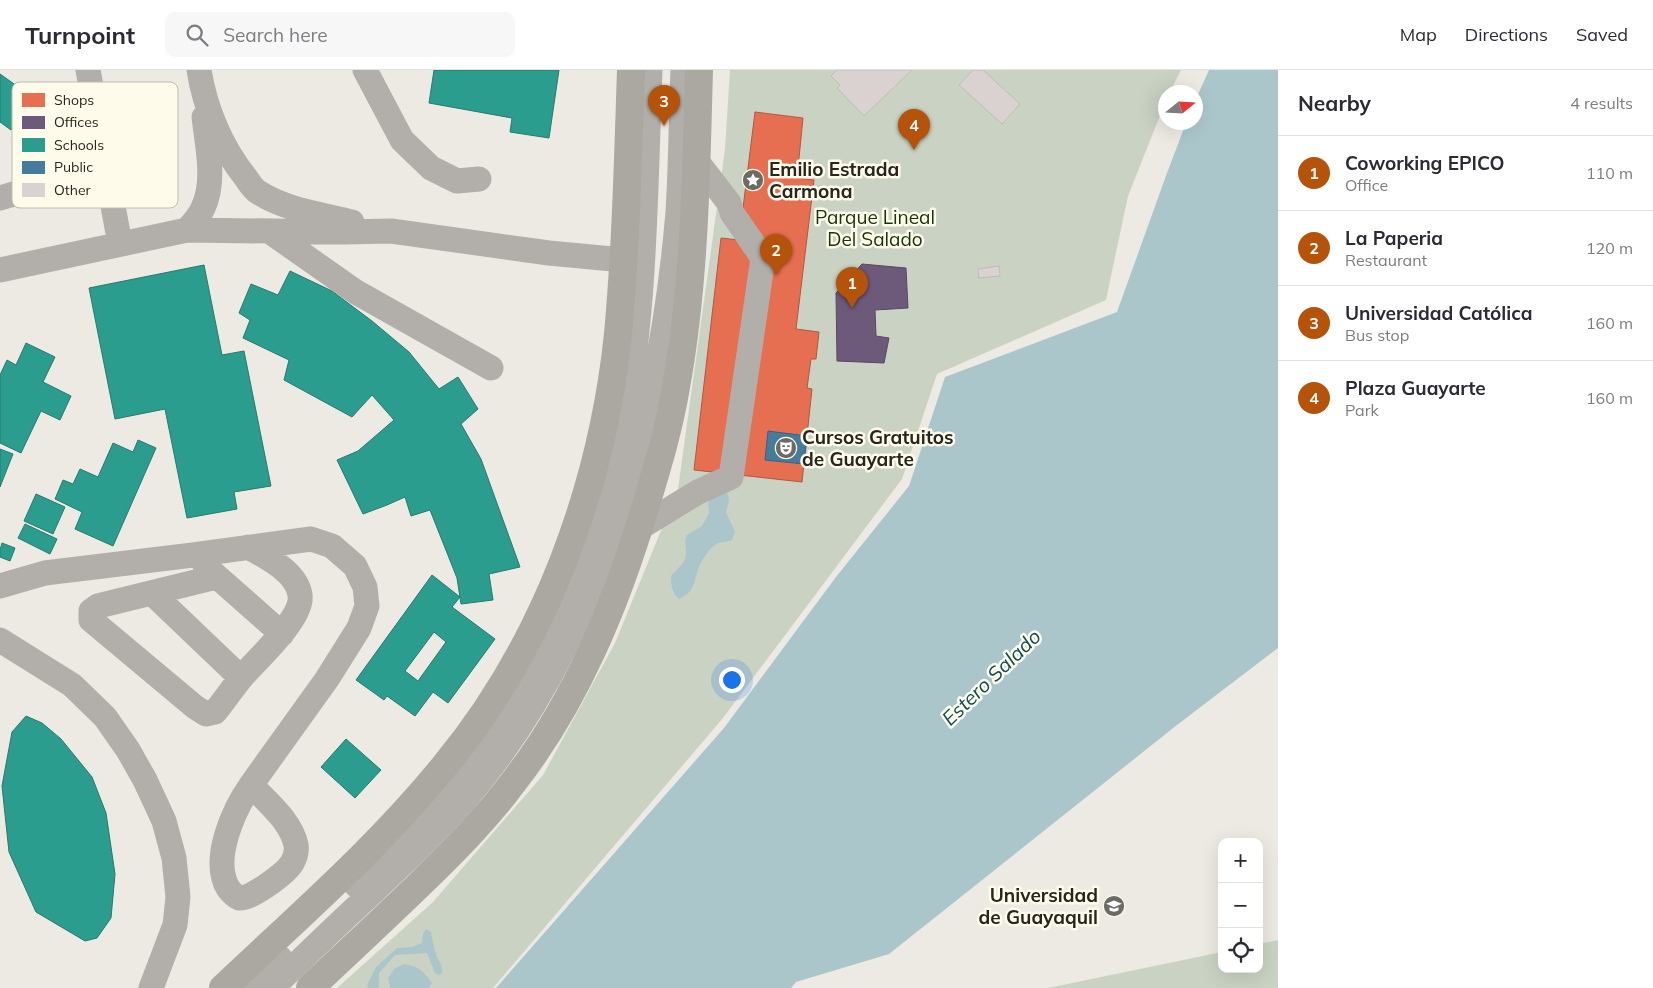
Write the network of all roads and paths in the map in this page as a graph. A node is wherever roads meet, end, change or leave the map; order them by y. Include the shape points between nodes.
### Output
1 (365, 70) edge
2 (632, 70) edge
3 (650, 70) edge
4 (682, 70) edge
5 (699, 70) edge
6 (200, 74) edge
7 (696, 160) junction
8 (479, 179) dead end
9 (12, 194) edge
10 (0, 198) edge
11 (113, 208) edge
12 (187, 230) junction
13 (269, 231) junction
14 (391, 231) junction
15 (120, 244) junction
16 (623, 260) junction
17 (0, 270) edge
18 (491, 368) dead end
19 (639, 528) junction
20 (248, 547) junction
21 (192, 556) junction
22 (216, 577) junction
23 (0, 586) edge
24 (152, 593) junction
25 (282, 634) junction
26 (0, 640) edge
27 (241, 678) junction
28 (251, 785) dead end
29 (151, 988) edge
30 (222, 988) edge
31 (250, 988) edge
32 (272, 988) edge
33 (310, 988) edge

1 - 8 lane via 402,140 431,168 457,181
2 - 16 main road
3 - 31 lane via 643,264 628,402 619,449 603,503 562,611 502,715 445,792 364,877
4 - 32 lane via 678,210 660,348 623,501 577,620 552,671 519,726 465,800 422,846
5 - 7 main road
6 - 12 lane via 209,176 203,209
6 - 14 lane via 219,135 256,191 278,203
7 - 19 main road via 695,216 686,319 676,387 662,453
7 - 19 lane via 729,203 732,213 763,258 732,467 730,477 698,492
9 - 10 lane
11 - 15 lane
12 - 13 lane
12 - 15 lane
13 - 14 lane
13 - 18 lane via 356,292
14 - 16 lane
15 - 17 lane
16 - 30 main road via 618,335 598,446 565,554 544,606 519,654 492,702 447,764 402,815
19 - 33 main road via 604,625 544,739 516,779 486,817 442,862
20 - 21 lane
20 - 25 lane via 274,561 295,582 301,596 297,613
20 - 28 lane via 311,538 332,546 355,566 365,586 367,606 344,655
21 - 22 lane
21 - 23 lane via 45,574
22 - 24 lane
22 - 25 lane
24 - 27 lane
24 - 27 lane via 98,606 91,611 91,620 206,714 215,712
25 - 27 lane
26 - 29 lane via 72,685 105,717 128,750 164,821 174,858 178,897 175,925

